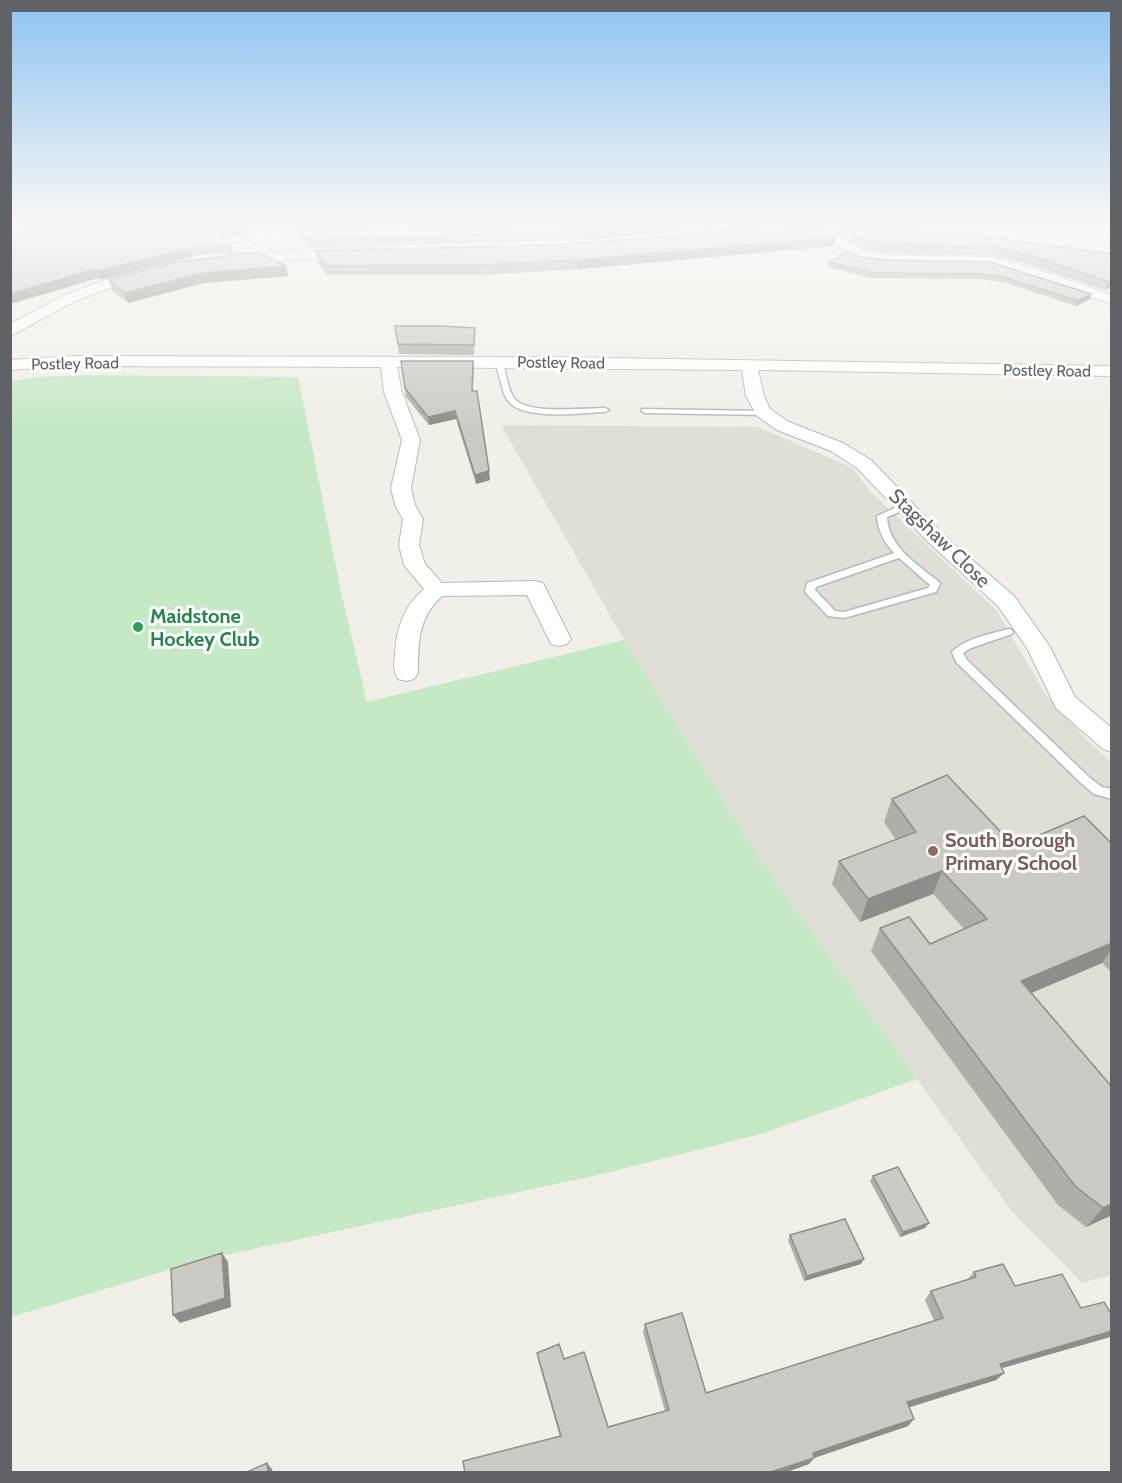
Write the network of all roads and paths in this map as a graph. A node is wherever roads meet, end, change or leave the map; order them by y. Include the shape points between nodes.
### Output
1 (88, 291) edge
2 (1086, 291) edge
3 (1112, 300) edge
4 (10, 331) edge
5 (10, 348) edge
6 (388, 362) junction
7 (499, 362) junction
8 (10, 363) edge
9 (749, 365) junction
10 (1112, 371) edge
11 (605, 410) dead end
12 (645, 411) dead end
13 (765, 413) junction
14 (906, 506) junction
15 (902, 554) junction
16 (436, 590) junction
17 (1008, 632) dead end
18 (560, 639) dead end
19 (406, 673) dead end
20 (1112, 743) edge
21 (1112, 794) edge

1 - 4 street
2 - 3 street
5 - 8 street via 14,355
6 - 7 street, Postley Road
6 - 8 street, Postley Road
6 - 16 street via 393,392 411,440 401,488 413,519 409,545 415,565
7 - 9 street, Postley Road
7 - 11 lane via 512,401 520,407
9 - 10 street, Postley Road
9 - 13 street via 755,396
12 - 13 lane
13 - 14 street, Stagshaw Close via 783,426 854,456
14 - 15 lane via 882,516 881,525 888,541
14 - 20 street, Stagshaw Close via 934,537 1006,601 1038,646 1065,702
15 - 15 lane via 935,584 932,590 844,615 831,614 810,591 811,585
16 - 18 street via 535,588
16 - 19 street via 413,613 407,635
17 - 21 lane via 957,651 962,662 1086,781 1098,791

